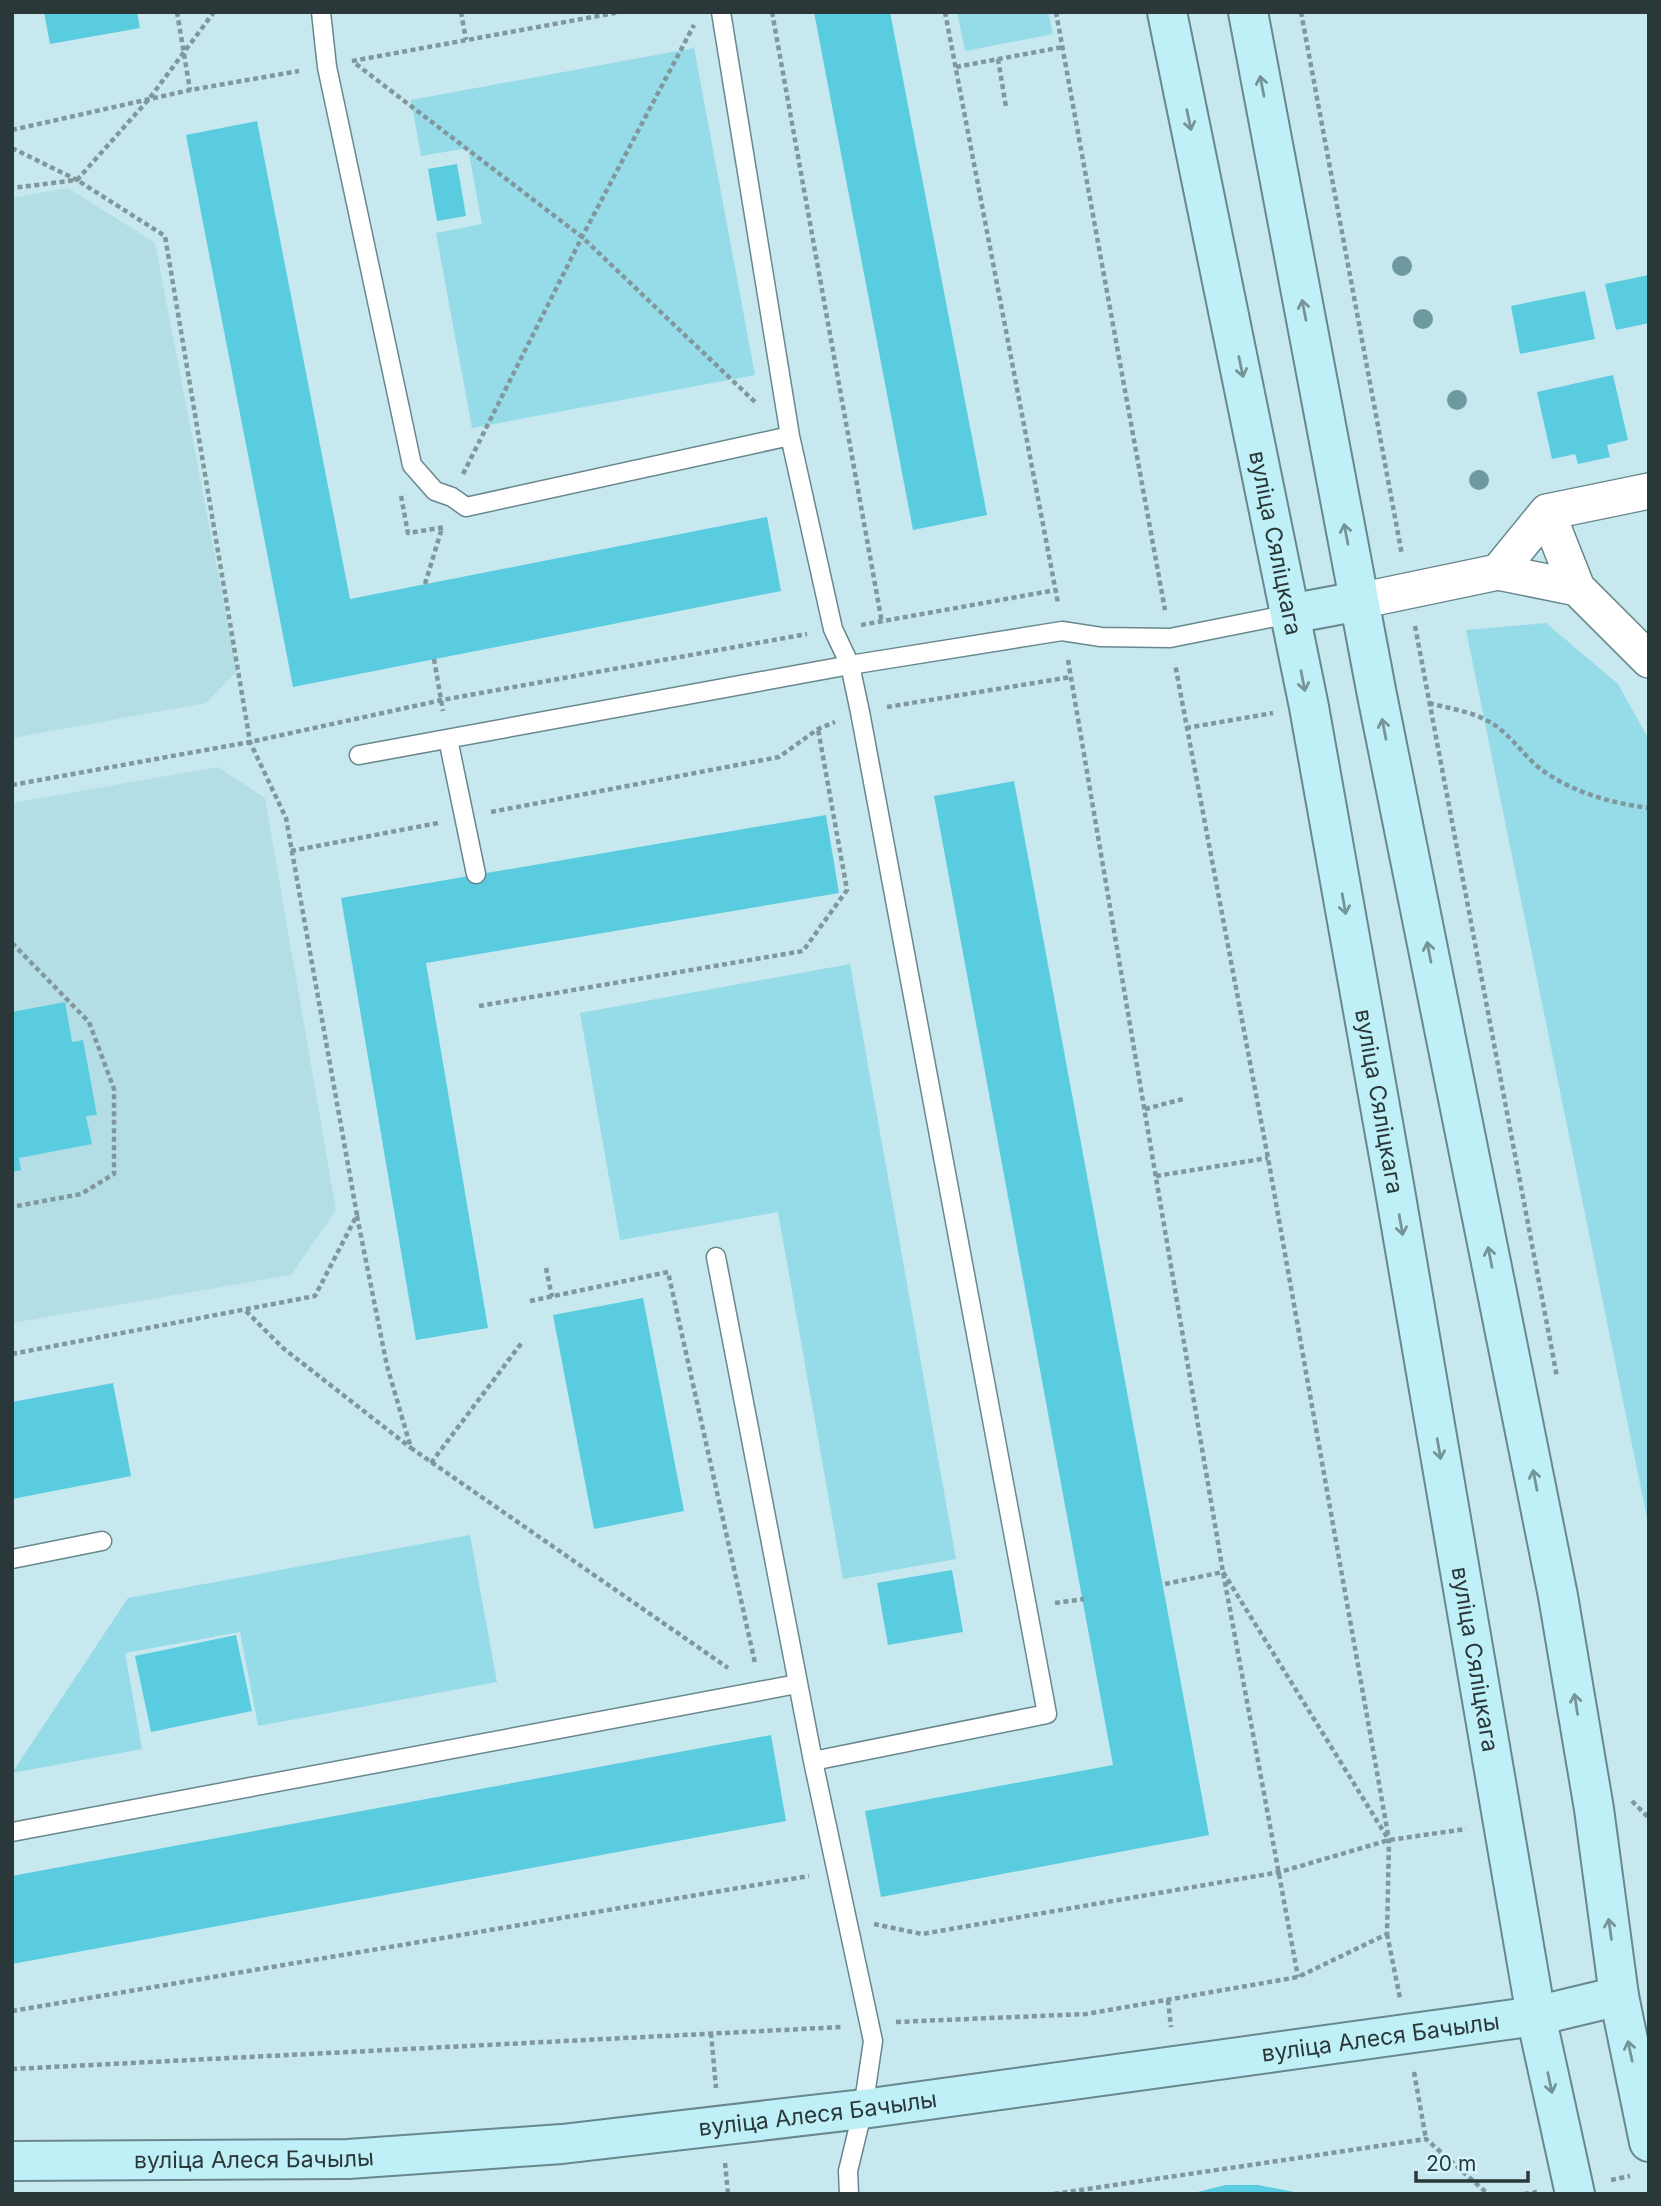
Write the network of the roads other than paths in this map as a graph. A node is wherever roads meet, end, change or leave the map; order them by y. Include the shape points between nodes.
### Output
1 (321, 12) edge
2 (721, 12) edge
3 (1167, 12) edge
4 (1248, 12) edge
5 (790, 436) junction
6 (1649, 491) edge
7 (1547, 512) junction
8 (1498, 572) junction
9 (1577, 588) junction
10 (1359, 601) junction
11 (1290, 614) junction
12 (1649, 660) edge
13 (850, 665) junction
14 (448, 739) junction
15 (359, 755) dead end
16 (477, 874) dead end
17 (716, 1257) dead end
18 (102, 1541) dead end
19 (12, 1559) edge
20 (797, 1684) junction
21 (813, 1761) junction
22 (12, 1832) edge
23 (1619, 1996) junction
24 (1536, 2016) junction
25 (863, 2109) junction
26 (1649, 2142) edge
27 (12, 2161) edge
28 (849, 2194) edge
29 (1575, 2194) edge

1 - 5 lane via 327,67 412,465 435,491 466,507
2 - 5 lane
3 -> 11 main road, вуліца Сяліцкага
10 -> 4 main road
5 - 13 lane via 833,629
6 - 7 street
7 - 8 street
7 - 9 street
8 - 9 street
8 - 10 street
9 - 12 street
10 - 11 main road
23 -> 10 main road via 1609,1802 1558,1596
11 - 13 lane via 1170,638 1062,631
11 -> 24 main road, вуліца Сяліцкага via 1393,1179
13 - 14 lane
13 - 21 lane via 1047,1714
14 - 15 lane
14 - 16 lane
17 - 20 lane
18 - 19 lane
20 - 21 lane
20 - 22 lane
21 - 25 lane via 873,2042
23 - 24 main road, вуліца Алеся Бачылы
26 -> 23 main road
24 - 25 main road, вуліца Алеся Бачылы
24 -> 29 main road, вуліца Сяліцкага
25 - 27 main road, вуліца Алеся Бачылы via 562,2144 348,2159
25 - 28 lane via 848,2171

